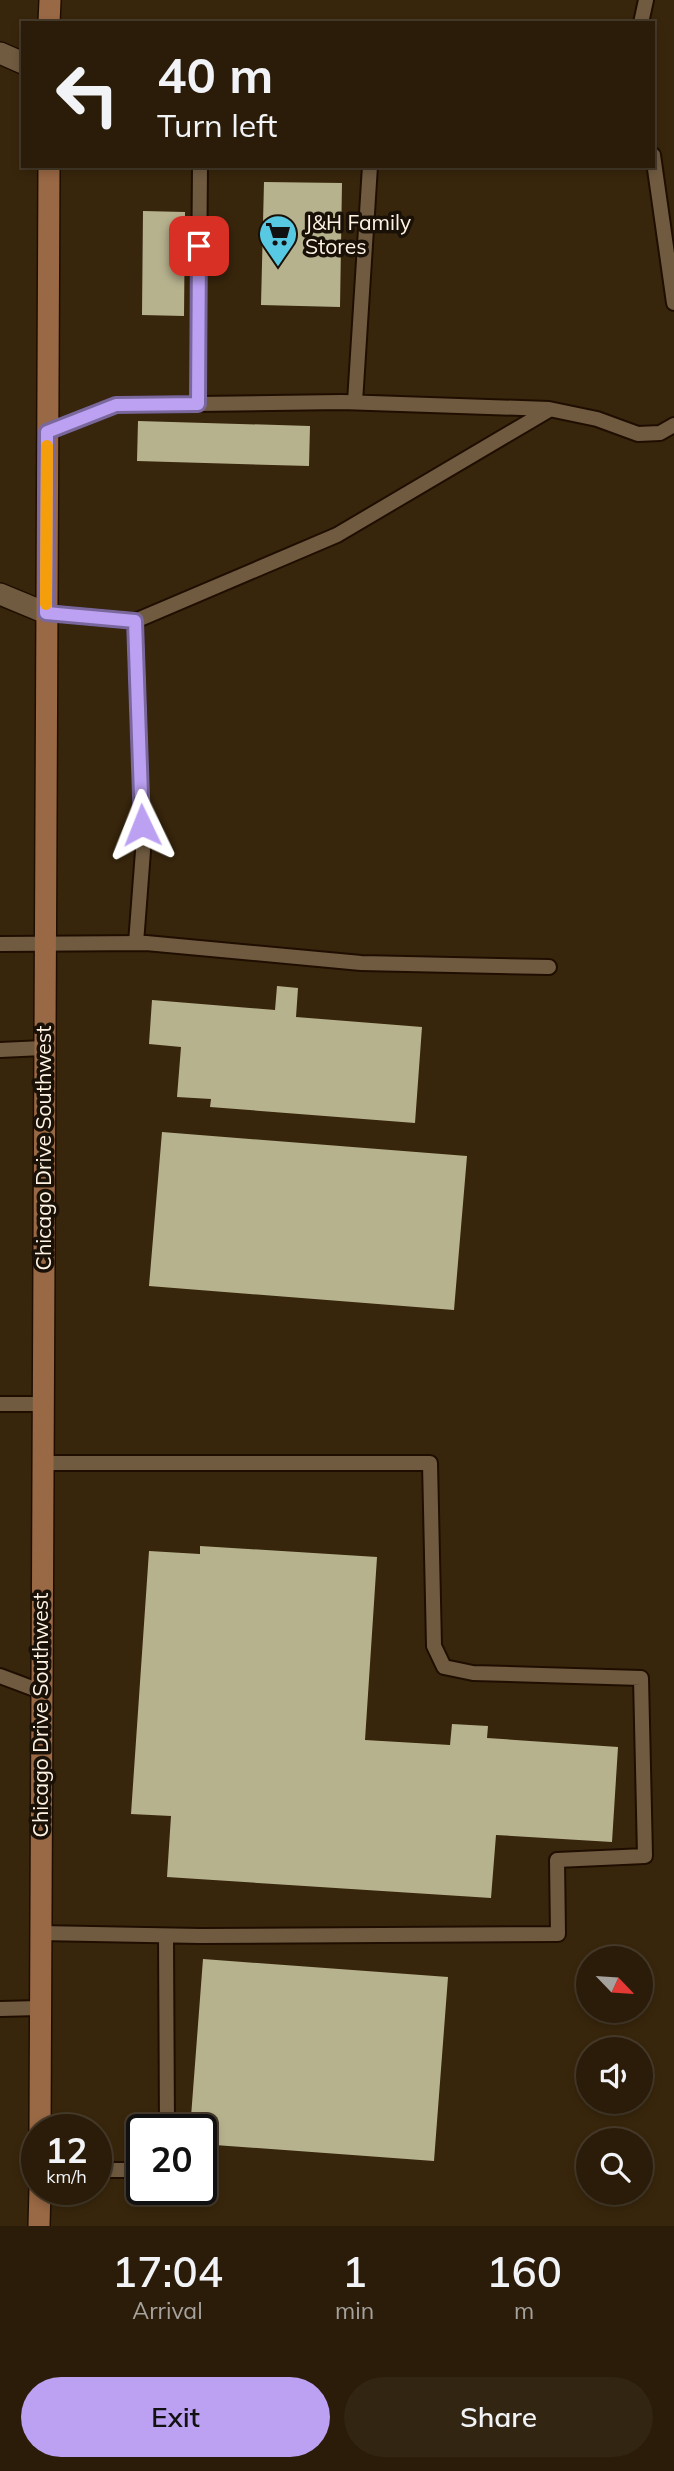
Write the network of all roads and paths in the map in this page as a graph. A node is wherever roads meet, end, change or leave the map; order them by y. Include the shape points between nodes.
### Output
1 (50, 0) edge
2 (646, 0) edge
3 (50, 21) edge
4 (641, 21) edge
5 (0, 53) edge
6 (21, 62) edge
7 (49, 168) edge
8 (200, 168) edge
9 (370, 168) edge
10 (655, 168) edge
11 (674, 303) edge
12 (355, 402) junction
13 (198, 404) junction
14 (549, 409) junction
15 (674, 425) edge
16 (47, 432) junction
17 (0, 594) edge
18 (46, 613) junction
19 (135, 621) junction
20 (136, 943) junction
21 (0, 944) edge
22 (44, 946) junction
23 (549, 967) dead end
24 (43, 1048) junction
25 (0, 1050) edge
26 (42, 1404) junction
27 (0, 1405) edge
28 (41, 1464) junction
29 (0, 1676) edge
30 (40, 1691) junction
31 (39, 1933) junction
32 (166, 1936) junction
33 (39, 2008) junction
34 (0, 2009) edge
35 (40, 2114) edge
36 (167, 2114) edge
37 (40, 2205) edge
38 (39, 2226) edge

1 - 3 main road
2 - 4 lane
5 - 6 street
7 - 16 main road, Chicago Drive Southwest
8 - 13 lane
9 - 12 lane
10 - 11 lane
12 - 13 lane
12 - 14 lane
13 - 16 lane via 116,405
14 - 15 lane via 638,434 660,433
14 - 19 lane via 337,535
16 - 18 main road, Chicago Drive Southwest
17 - 18 street
18 - 19 lane
18 - 22 main road, Chicago Drive Southwest
19 - 20 lane via 142,851
20 - 22 lane
20 - 23 lane via 361,963
21 - 22 lane
22 - 24 main road, Chicago Drive Southwest
24 - 25 lane
24 - 26 main road, Chicago Drive Southwest
26 - 27 lane
26 - 28 main road, Chicago Drive Southwest
28 - 30 main road, Chicago Drive Southwest
28 - 32 lane via 430,1463 434,1646 444,1667 473,1673 641,1678 645,1856 558,1860 558,1934
29 - 30 lane
30 - 31 main road, Chicago Drive Southwest
31 - 32 lane
31 - 33 main road, Chicago Drive Southwest
32 - 36 lane
33 - 34 lane
33 - 35 main road, Chicago Drive Southwest
37 - 38 main road

